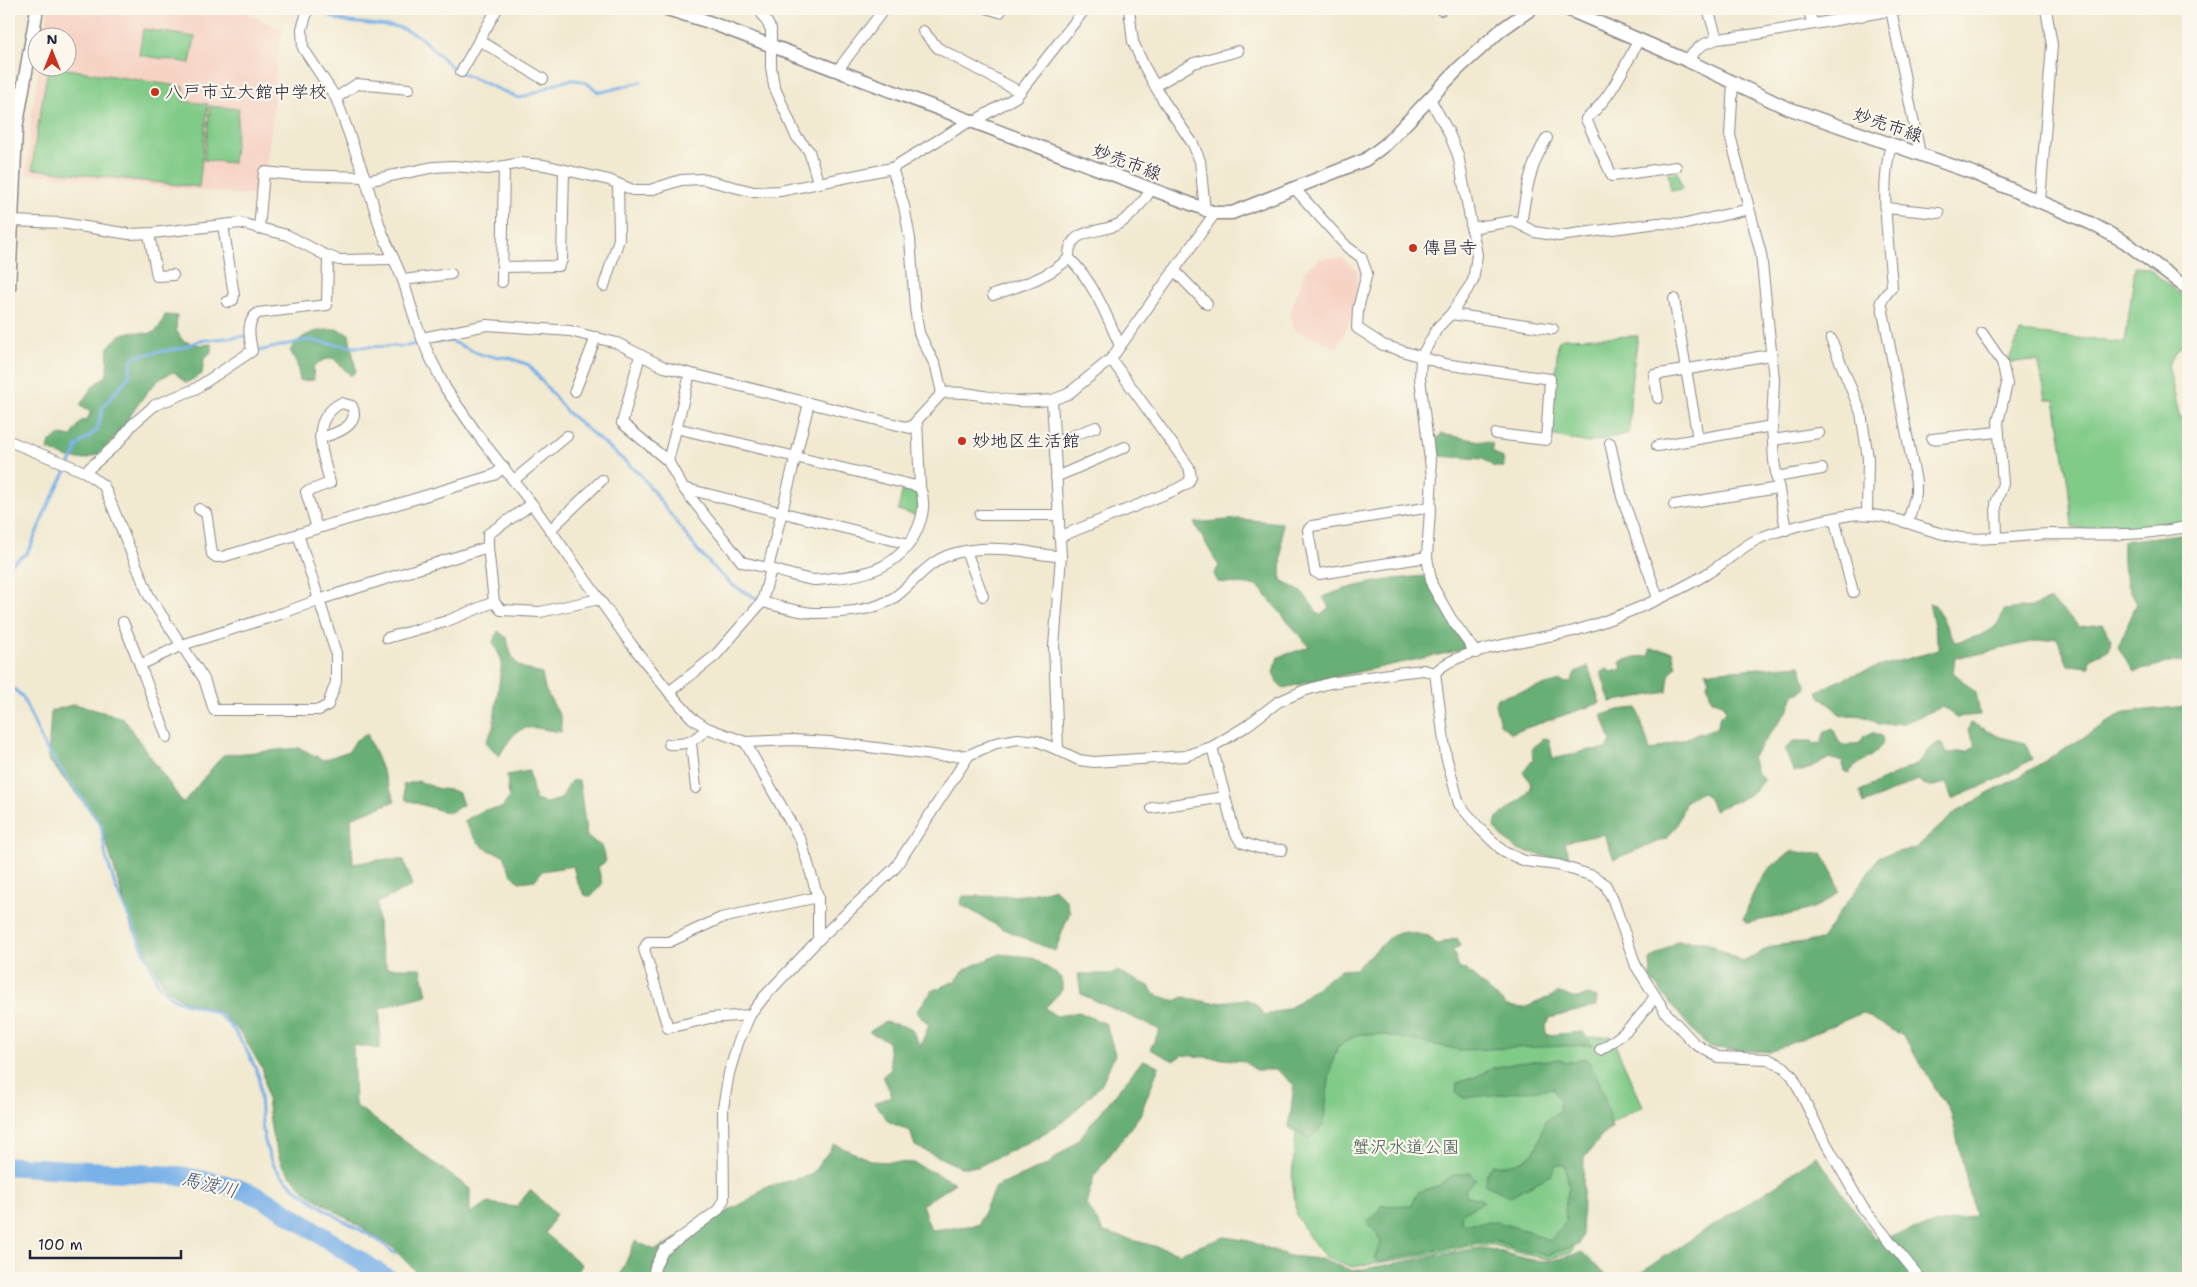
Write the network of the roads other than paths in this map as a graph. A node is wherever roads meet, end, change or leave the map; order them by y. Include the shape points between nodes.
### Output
1 (37, 9) edge
2 (308, 9) edge
3 (496, 9) edge
4 (667, 9) edge
5 (759, 9) edge
6 (884, 9) edge
7 (989, 9) edge
8 (1001, 9) edge
9 (1085, 9) edge
10 (1129, 9) edge
11 (1531, 9) edge
12 (1566, 9) edge
13 (1708, 9) edge
14 (1808, 9) edge
15 (2046, 9) edge
16 (1895, 10) edge
17 (1862, 12) edge
18 (1813, 24) junction
19 (923, 31) dead end
20 (1717, 39) junction
21 (479, 40) junction
22 (1639, 40) junction
23 (770, 46) junction
24 (1238, 51) dead end
25 (1686, 60) junction
26 (837, 71) junction
27 (462, 72) dead end
28 (543, 79) dead end
29 (1733, 83) junction
30 (1156, 86) junction
31 (409, 89) dead end
32 (1020, 92) junction
33 (336, 98) junction
34 (1430, 99) junction
35 (973, 122) junction
36 (13, 129) edge
37 (1547, 138) dead end
38 (1891, 144) junction
39 (1920, 154) junction
40 (504, 166) junction
41 (1676, 167) dead end
42 (892, 168) junction
43 (564, 170) junction
44 (366, 179) junction
45 (818, 182) junction
46 (618, 184) junction
47 (1295, 189) junction
48 (1151, 190) junction
49 (2040, 200) junction
50 (1886, 208) junction
51 (1748, 209) junction
52 (1210, 212) junction
53 (1939, 214) dead end
54 (12, 221) junction
55 (223, 224) junction
56 (1521, 225) junction
57 (1471, 228) junction
58 (259, 229) junction
59 (150, 234) junction
60 (328, 257) junction
61 (1068, 258) junction
62 (394, 259) junction
63 (502, 267) junction
64 (1174, 270) junction
65 (451, 274) dead end
66 (173, 275) dead end
67 (403, 280) junction
68 (502, 282) dead end
69 (604, 286) dead end
70 (9, 289) edge
71 (2188, 289) edge
72 (993, 295) dead end
73 (1674, 299) dead end
74 (227, 302) dead end
75 (1207, 304) dead end
76 (1451, 314) junction
77 (1553, 329) dead end
78 (1982, 333) dead end
79 (596, 337) junction
80 (422, 338) junction
81 (1831, 339) dead end
82 (1120, 346) junction
83 (640, 355) junction
84 (1770, 355) junction
85 (1421, 357) junction
86 (1111, 359) junction
87 (1686, 369) junction
88 (690, 374) junction
89 (575, 391) dead end
90 (942, 393) junction
91 (1658, 398) dead end
92 (1052, 400) junction
93 (809, 403) junction
94 (917, 420) junction
95 (1772, 426) junction
96 (1096, 427) dead end
97 (676, 428) junction
98 (1997, 432) junction
99 (1496, 434) dead end
100 (1819, 434) dead end
101 (567, 436) dead end
102 (320, 438) dead end
103 (1698, 439) junction
104 (1932, 439) dead end
105 (1773, 440) junction
106 (9, 441) edge
107 (1053, 443) junction
108 (1610, 443) dead end
109 (1657, 446) dead end
110 (1125, 447) dead end
111 (796, 456) junction
112 (668, 461) junction
113 (504, 467) junction
114 (1822, 469) dead end
115 (85, 472) junction
116 (1056, 477) junction
117 (514, 480) junction
118 (602, 480) dead end
119 (1777, 483) junction
120 (920, 487) junction
121 (682, 488) junction
122 (532, 504) junction
123 (1674, 505) dead end
124 (1431, 507) junction
125 (199, 508) dead end
126 (782, 512) junction
127 (1867, 514) junction
128 (980, 515) dead end
129 (1058, 515) junction
130 (1834, 518) junction
131 (1908, 522) junction
132 (2188, 527) edge
133 (317, 528) junction
134 (550, 530) junction
135 (1786, 530) junction
136 (298, 534) junction
137 (1059, 537) junction
138 (1996, 537) junction
139 (909, 544) junction
140 (488, 547) junction
141 (966, 550) junction
142 (1060, 556) junction
143 (1427, 557) junction
144 (770, 569) junction
145 (1853, 592) dead end
146 (983, 596) dead end
147 (1658, 598) junction
148 (599, 599) junction
149 (318, 600) junction
150 (494, 602) junction
151 (762, 602) junction
152 (123, 622) dead end
153 (387, 638) dead end
154 (182, 645) junction
155 (1476, 653) junction
156 (140, 665) junction
157 (1435, 673) junction
158 (669, 692) junction
159 (707, 728) junction
160 (167, 737) dead end
161 (745, 742) junction
162 (691, 743) junction
163 (669, 744) dead end
164 (1212, 747) junction
165 (1058, 750) junction
166 (969, 755) junction
167 (696, 788) dead end
168 (1225, 797) junction
169 (1152, 808) dead end
170 (1282, 850) dead end
171 (818, 897) junction
172 (818, 940) junction
173 (1655, 996) junction
174 (750, 1015) junction
175 (1600, 1050) dead end
176 (653, 1278) edge
177 (1920, 1278) edge

1 - 36 main road
2 - 33 street via 302,29 303,48
3 - 21 street
4 - 23 main road, 妙売市線
5 - 23 street via 771,29
6 - 26 street
7 - 8 street via 1000,12
9 - 32 street
10 - 30 street via 1133,42
11 - 34 main road, 妙売市線 via 1501,30
12 - 22 main road, 妙売市線
13 - 20 street
14 - 18 street
15 - 49 street via 2052,45
16 - 17 street
16 - 39 street
17 - 18 street
18 - 20 street
19 - 32 street via 938,48
20 - 25 street via 1702,45
21 - 27 street
21 - 28 street
22 - 25 main road, 妙売市線
22 - 41 street via 1618,81 1597,110 1586,118 1612,176
23 - 26 main road, 妙売市線
23 - 45 street via 774,86 796,136 809,151
24 - 30 street via 1194,63
25 - 29 main road, 妙売市線
26 - 35 main road, 妙売市線
29 - 38 main road, 妙売市線 via 1785,107
29 - 51 street via 1730,135
30 - 52 street via 1193,144 1200,161
31 - 33 street via 357,84
32 - 35 street
33 - 44 street
34 - 47 main road, 妙売市線 via 1386,144 1365,160
34 - 57 street via 1458,155
35 - 42 street
35 - 48 main road, 妙売市線
36 - 54 main road
37 - 56 street via 1528,178
38 - 39 main road, 妙売市線
38 - 50 street via 1887,159
39 - 49 main road, 妙売市線
40 - 43 street via 521,163
40 - 44 street via 488,169 434,167
40 - 63 street
42 - 45 street
42 - 90 street via 910,239 919,333 932,356
43 - 46 street
43 - 63 street via 562,260 559,266
44 - 58 street via 264,172
44 - 62 street via 381,230
45 - 46 street via 780,192 754,192 702,179 681,180 650,190 633,190
46 - 69 street via 620,230
47 - 52 main road, 妙売市線 via 1232,213
47 - 85 street via 1346,246 1361,257 1367,273 1357,328 1383,345
48 - 52 main road, 妙売市線
48 - 61 street via 1121,223 1075,240 1068,249
49 - 71 main road, 妙売市線 via 2090,222 2124,242
50 - 53 street
50 - 131 street via 1892,287 1881,301 1916,482
51 - 56 street via 1686,224 1658,223 1559,236 1535,232
51 - 84 street via 1761,254
52 - 64 street
54 - 59 street via 61,223 129,234
54 - 70 main road
55 - 58 street via 240,223
55 - 59 street
55 - 74 street via 234,295
56 - 57 street via 1505,221
57 - 76 street via 1478,255 1473,281
58 - 60 street via 287,235
59 - 66 street via 157,276
60 - 62 street via 339,260
60 - 115 street via 327,305 258,313 250,325 252,352 195,389 155,405
61 - 72 street via 1048,273
61 - 82 street via 1102,305
62 - 67 street
63 - 68 street
64 - 75 street
64 - 82 street
65 - 67 street
67 - 80 street
73 - 87 street
76 - 77 street
76 - 85 street via 1438,327
78 - 98 street via 2002,362 2006,375
79 - 80 street via 561,330 487,325
79 - 83 street
79 - 89 street
80 - 113 street via 446,389
81 - 127 street via 1861,414 1868,458
82 - 86 street
83 - 88 street via 664,367
83 - 112 street via 622,423
84 - 87 street
84 - 95 street via 1774,379
85 - 99 street via 1444,364 1550,378 1546,440
85 - 124 street via 1420,378 1432,477
86 - 92 street via 1068,394
86 - 137 street via 1188,467 1191,477 1188,483 1175,490
87 - 91 street via 1654,374
87 - 103 street
88 - 93 street
88 - 97 street
90 - 92 street via 953,391 1017,401
90 - 94 street
92 - 107 street
93 - 94 street via 910,428
93 - 111 street
94 - 120 street
95 - 103 street
95 - 105 street
96 - 107 street
97 - 111 street
97 - 112 street
98 - 104 street
98 - 138 street via 2003,484 1996,503
100 - 105 street
101 - 117 street
102 - 133 street via 330,483 306,492
103 - 109 street
105 - 119 street
106 - 115 street
107 - 116 street
108 - 147 street via 1626,510
110 - 116 street
111 - 120 street
111 - 126 street
112 - 121 street
113 - 117 street
113 - 133 street via 494,475
114 - 119 street
115 - 154 street via 104,486 138,574
116 - 129 street
117 - 122 street
118 - 134 street
119 - 123 street
119 - 135 street
120 - 139 street via 923,518
121 - 126 street
121 - 144 street via 742,562
122 - 134 street
122 - 140 street via 488,534
124 - 143 street
124 - 143 street via 1312,526 1308,530 1315,572 1319,574
125 - 136 street via 206,513 210,548 216,557
126 - 139 street
126 - 144 street
127 - 130 street
127 - 131 street
128 - 129 street
129 - 137 street
130 - 135 street
130 - 145 street
131 - 138 street via 1950,536
132 - 138 street via 2127,534
133 - 136 street
134 - 148 street
135 - 147 street via 1739,549 1716,568
136 - 149 street
137 - 142 street
139 - 144 street via 878,570 859,576 814,580
140 - 149 street
140 - 150 street
141 - 142 street via 1016,550
141 - 146 street
141 - 151 street via 931,563 893,598 865,609 813,613
142 - 165 street via 1054,647
143 - 155 street via 1432,585
144 - 151 street
147 - 155 street via 1574,631
148 - 150 street via 540,612 501,610
148 - 158 street
149 - 154 street
149 - 154 street via 336,653 336,682 328,705 319,710 214,710 204,679
150 - 153 street via 447,621
151 - 158 street via 715,656
152 - 156 street
154 - 156 street
155 - 157 street via 1442,665
156 - 160 street
157 - 164 street via 1423,670 1396,673 1330,683 1302,691 1278,702
157 - 173 street via 1446,756 1459,804 1504,852 1524,861 1558,865 1593,876 1604,884 1613,900 1636,966
158 - 159 street via 692,718
159 - 161 street
159 - 162 street
161 - 166 street via 793,740 940,756
161 - 171 street via 801,841
162 - 163 street
162 - 167 street
164 - 165 street via 1185,756 1094,762 1078,760
164 - 168 street
165 - 166 street via 1038,741 1018,739 996,743
166 - 172 street via 895,868
168 - 169 street
168 - 170 street via 1234,831 1241,842
171 - 172 street
171 - 174 street via 721,918 669,942 648,942 644,949 668,1028 710,1018
172 - 174 street
173 - 175 street via 1646,1011
173 - 177 street via 1678,1026 1707,1052 1718,1057 1768,1059 1784,1067 1793,1077 1863,1208
174 - 176 street via 738,1043 723,1108 724,1199 718,1210 663,1251

